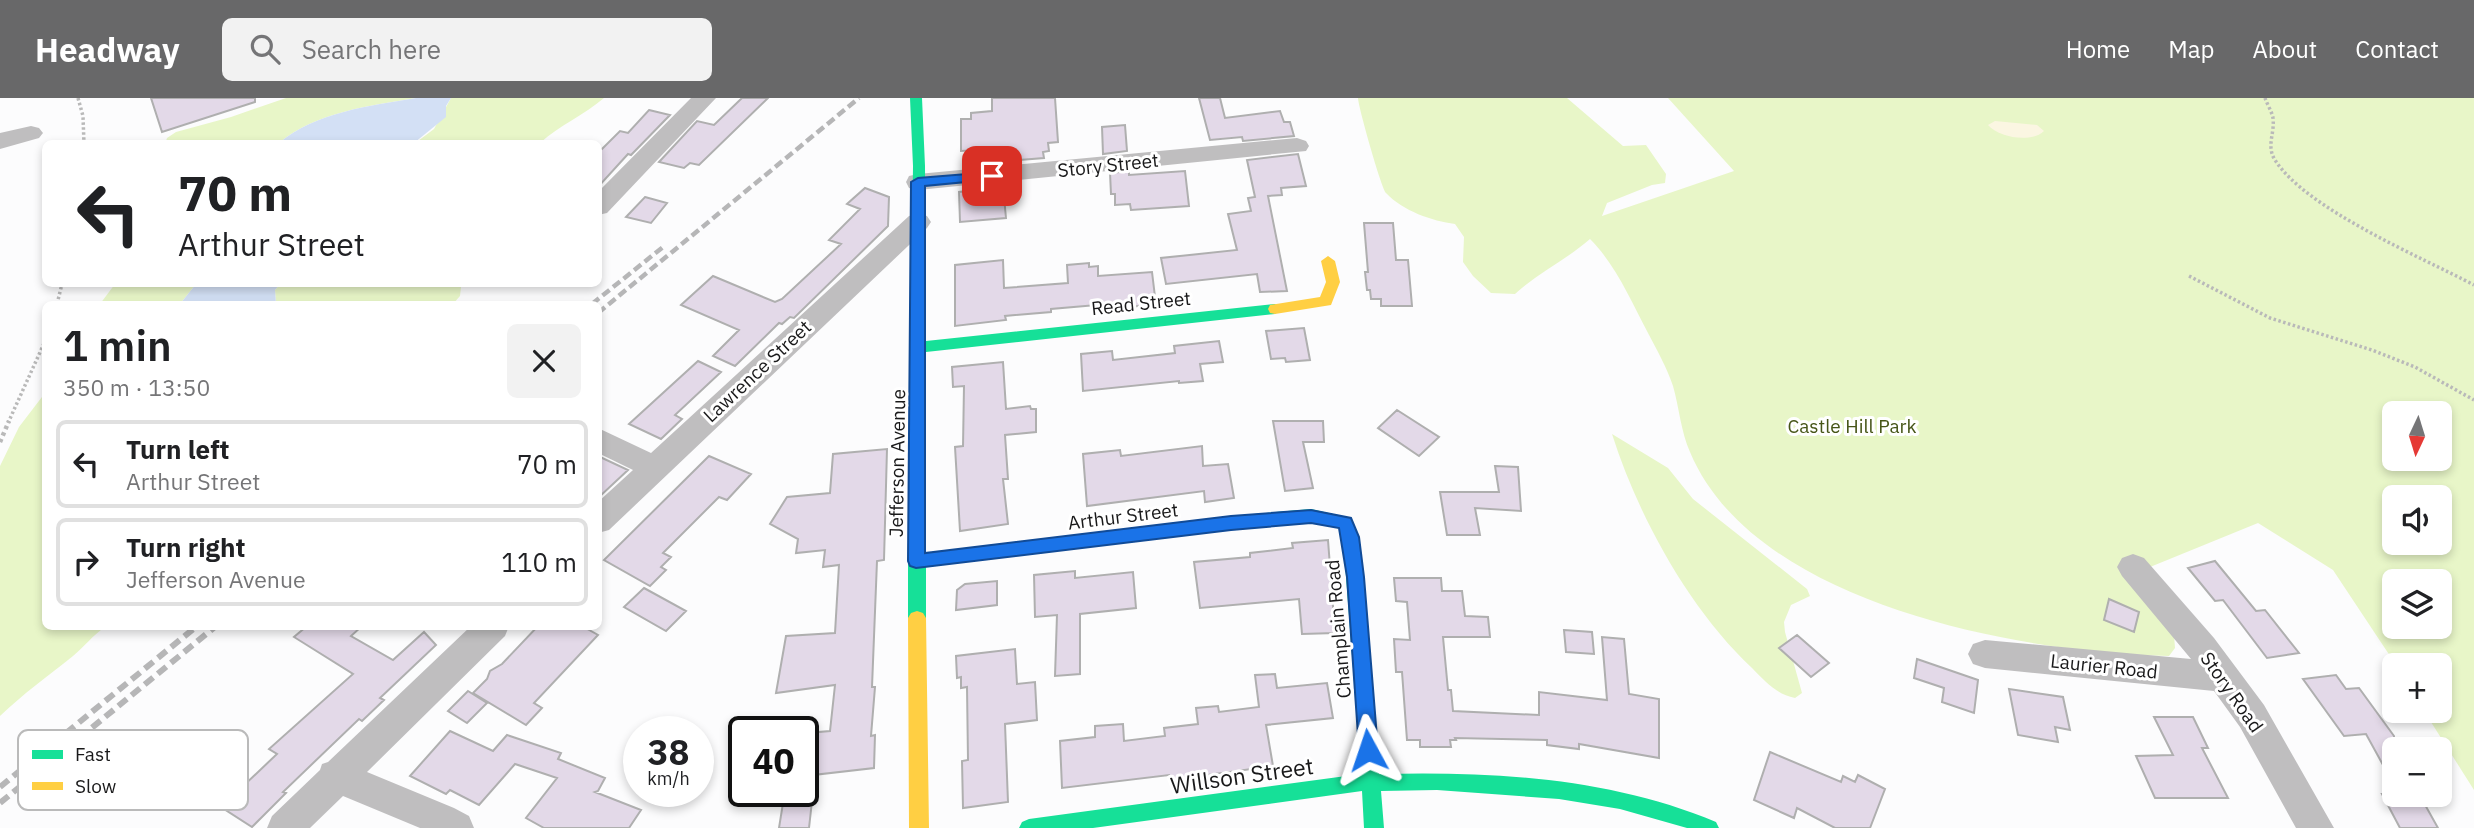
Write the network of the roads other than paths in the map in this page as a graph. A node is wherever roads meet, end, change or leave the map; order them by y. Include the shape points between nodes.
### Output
1 (704, 98) edge
2 (916, 98) edge
3 (31, 132) dead end
4 (0, 141) edge
5 (1297, 146) dead end
6 (918, 182) junction
7 (602, 203) edge
8 (918, 222) junction
9 (1328, 261) dead end
10 (919, 347) junction
11 (602, 441) edge
12 (654, 468) junction
13 (602, 518) edge
14 (1334, 519) joint
15 (916, 561) junction
16 (2133, 567) dead end
17 (489, 630) edge
18 (1985, 654) dead end
19 (2224, 677) junction
20 (335, 776) junction
21 (1371, 783) junction
22 (285, 828) edge
23 (456, 828) edge
24 (919, 828) edge
25 (1029, 828) edge
26 (1374, 828) edge
27 (1709, 828) edge
28 (2316, 828) edge

1 - 7 street
2 - 6 street, Jefferson Avenue
3 - 4 street
5 - 6 street, Story Street
6 - 8 street, Jefferson Avenue
8 - 10 street, Jefferson Avenue
8 - 12 street, Lawrence Street
9 - 10 street, Read Street via 1333,282 1326,301 1314,304
10 - 15 street, Jefferson Avenue
11 - 12 street
12 - 13 street, Lawrence Street
14 - 15 street, Arthur Street via 1311,516 1231,523
14 - 21 street, Champlain Road via 1345,523 1350,537
15 - 24 street, Jefferson Avenue
16 - 19 street, Story Road
17 - 20 street
18 - 19 street, Laurier Road
19 - 28 street, Story Road via 2252,716
20 - 22 street
20 - 23 street via 427,811
21 - 25 street, Willson Street
21 - 26 street, Champlain Road
21 - 27 street, Willson Street via 1437,781 1559,790 1620,800

